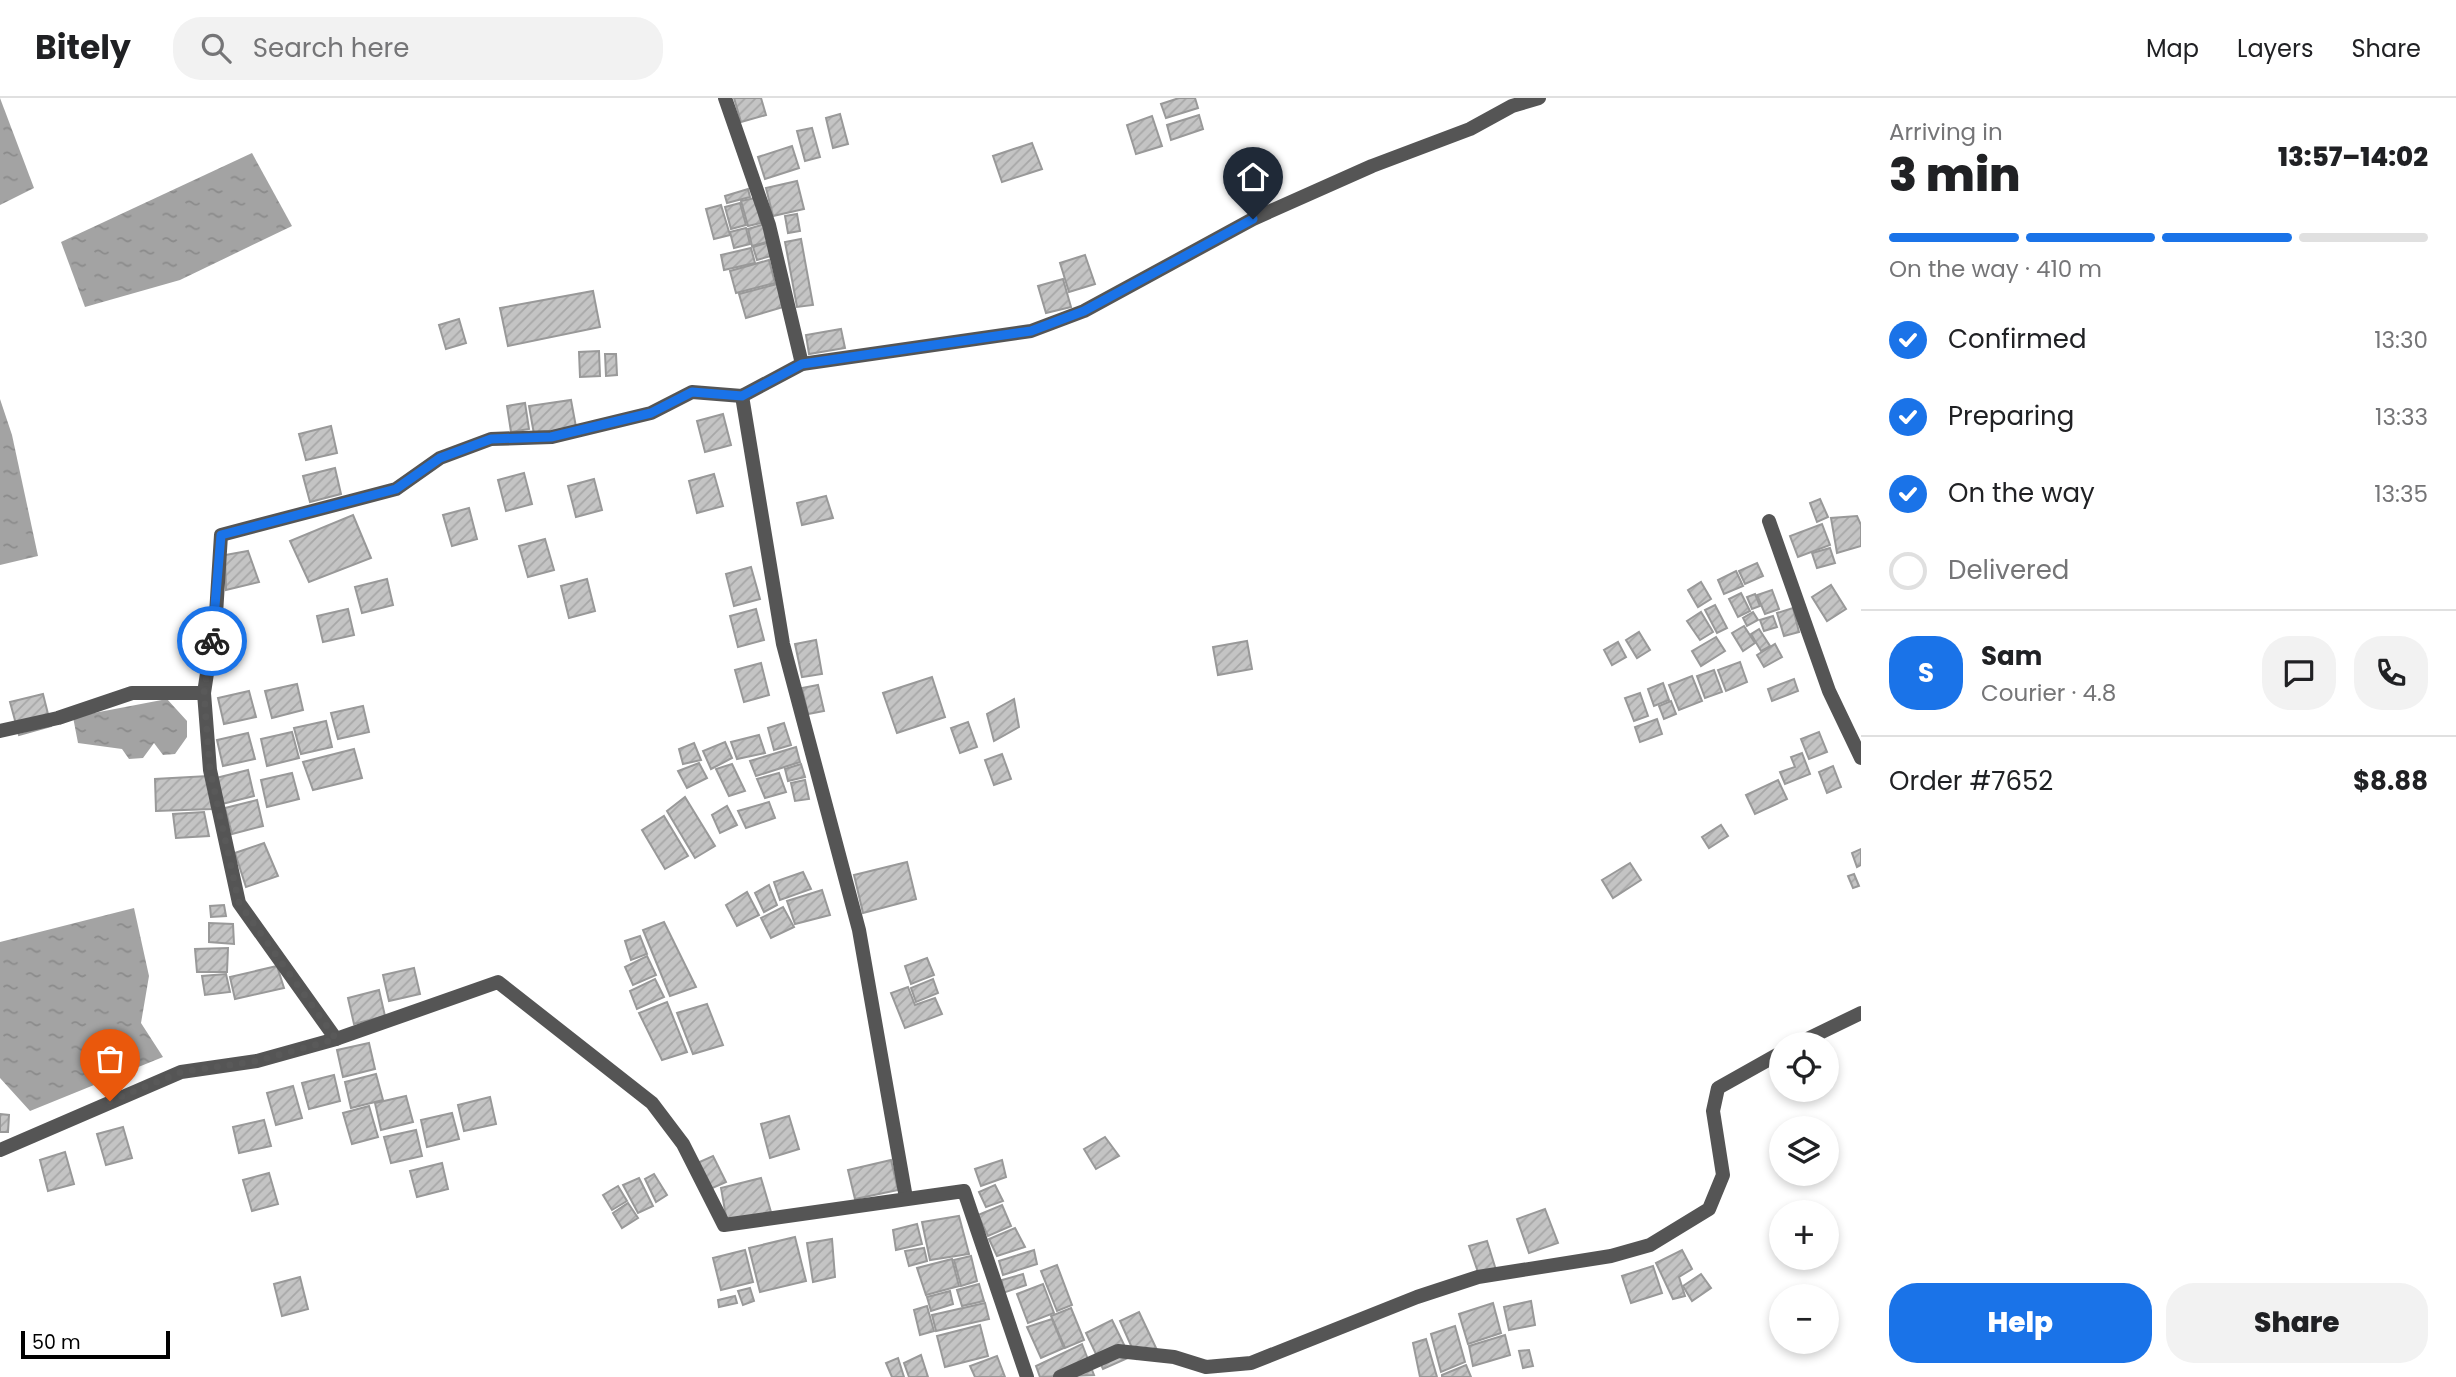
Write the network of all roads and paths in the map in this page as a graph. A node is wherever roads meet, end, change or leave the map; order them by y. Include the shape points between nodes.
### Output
1 (725, 98) edge
2 (1539, 98) edge
3 (802, 364) junction
4 (742, 396) junction
5 (1769, 521) dead end
6 (204, 693) junction
7 (0, 731) edge
8 (1861, 758) edge
9 (1861, 1013) edge
10 (1822, 1032) edge
11 (336, 1039) junction
12 (1769, 1059) edge
13 (0, 1150) edge
14 (906, 1198) junction
15 (1027, 1377) edge
16 (1060, 1377) edge

1 - 3 street via 769,225
2 - 3 street via 1253,219 1084,311 1031,331
3 - 4 street
4 - 6 street via 692,392 651,413 551,437 491,439 440,458 396,489 221,535
4 - 14 street via 783,644 859,929
5 - 8 street via 1829,691
6 - 7 street via 132,693 58,718
6 - 11 street via 210,770 239,903
9 - 10 street
11 - 13 street via 257,1061 181,1072
11 - 14 street via 498,982 652,1103 682,1144 724,1225
12 - 16 street via 1718,1088 1713,1111 1723,1175 1709,1209 1650,1245 1611,1256 1478,1277 1251,1363 1206,1367 1174,1357 1118,1351
14 - 15 street via 964,1191

